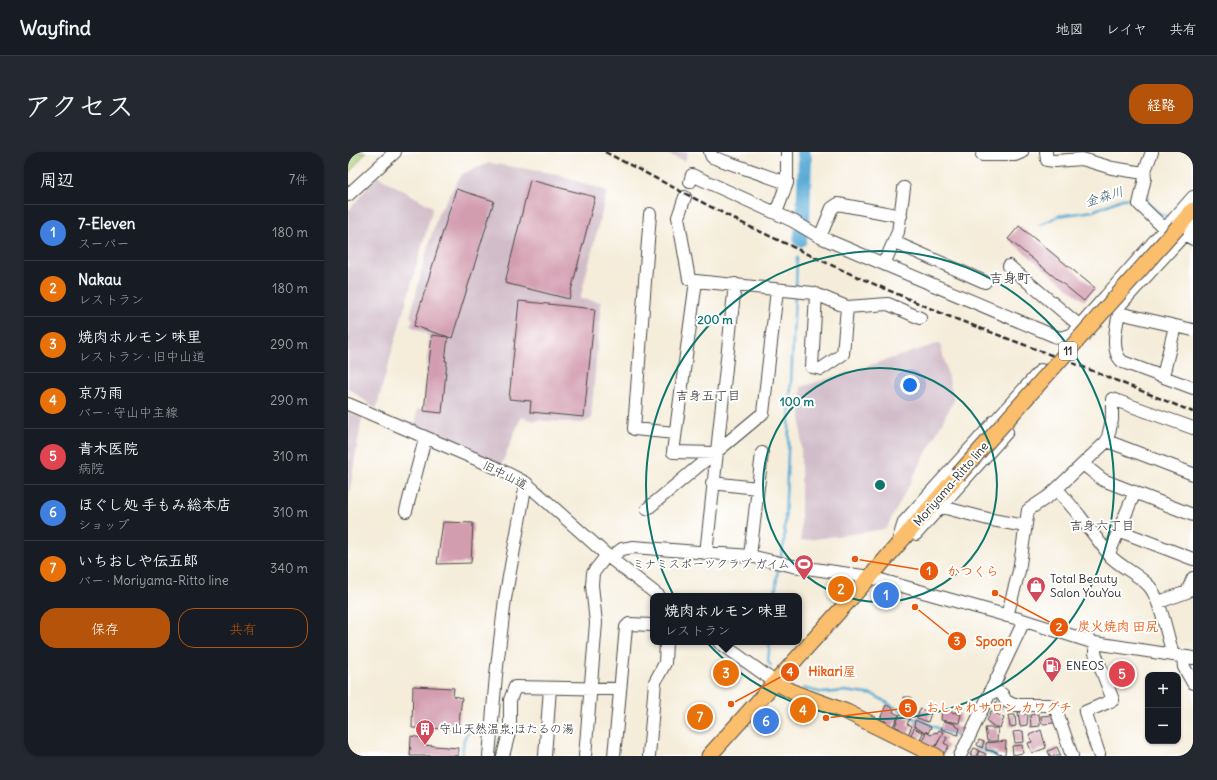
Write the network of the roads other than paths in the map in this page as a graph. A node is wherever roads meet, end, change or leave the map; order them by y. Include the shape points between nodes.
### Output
1 (395, 152) edge
2 (710, 152) edge
3 (787, 152) edge
4 (1022, 152) edge
5 (1046, 152) edge
6 (1152, 152) edge
7 (982, 155) dead end
8 (1144, 173) junction
9 (690, 182) dead end
10 (787, 183) junction
11 (904, 188) dead end
12 (348, 195) edge
13 (1193, 196) edge
14 (685, 197) dead end
15 (776, 213) junction
16 (650, 214) dead end
17 (900, 216) junction
18 (1183, 223) edge
19 (820, 237) junction
20 (894, 242) junction
21 (884, 264) junction
22 (1009, 266) dead end
23 (696, 281) junction
24 (985, 282) dead end
25 (735, 284) junction
26 (777, 290) junction
27 (816, 294) junction
28 (1106, 296) junction
29 (847, 307) junction
30 (1120, 309) junction
31 (920, 318) dead end
32 (1080, 326) junction
33 (1175, 326) junction
34 (1193, 330) edge
35 (1041, 370) dead end
36 (1163, 376) junction
37 (1193, 388) edge
38 (348, 404) edge
39 (994, 422) junction
40 (1193, 428) edge
41 (675, 433) junction
42 (425, 438) junction
43 (1107, 441) junction
44 (714, 453) junction
45 (762, 453) dead end
46 (1083, 464) junction
47 (1193, 474) edge
48 (526, 483) junction
49 (712, 483) junction
50 (758, 488) junction
51 (1057, 489) junction
52 (1135, 492) junction
53 (942, 507) junction
54 (646, 509) dead end
55 (406, 511) dead end
56 (1193, 515) edge
57 (1025, 526) junction
58 (1120, 531) junction
59 (899, 544) junction
60 (706, 554) junction
61 (750, 556) junction
62 (1110, 556) junction
63 (608, 557) junction
64 (1193, 559) edge
65 (870, 577) junction
66 (1193, 578) edge
67 (655, 593) edge
68 (1159, 602) junction
69 (1007, 616) junction
70 (1024, 621) junction
71 (650, 625) edge
72 (1095, 643) junction
73 (666, 645) edge
74 (723, 645) edge
75 (1183, 657) edge
76 (775, 682) junction
77 (1193, 683) edge
78 (550, 688) junction
79 (590, 689) junction
80 (620, 689) junction
81 (991, 689) junction
82 (1099, 754) dead end
83 (489, 756) edge
84 (503, 756) edge
85 (545, 756) edge
86 (585, 756) edge
87 (614, 756) edge
88 (649, 756) edge
89 (709, 756) edge
90 (936, 756) edge
91 (960, 756) edge
92 (1072, 756) edge

1 - 12 street
2 - 10 street via 712,157
3 - 10 street
4 - 7 street via 1015,155
5 - 8 street via 1047,160 1082,159 1112,168
6 - 8 street
8 - 18 street via 1141,207
9 - 15 street via 692,175
10 - 15 street
11 - 17 street
13 - 18 street
14 - 23 street via 678,216 689,279
15 - 19 street
16 - 41 street via 634,429
17 - 19 street via 838,204 832,208
17 - 20 street
18 - 28 street
18 - 30 street
18 - 59 main road, Moriyama-Ritto line / 11, bridge
19 - 21 street
20 - 21 street
20 - 24 street
21 - 32 street via 1059,338 1071,335
22 - 32 street
23 - 25 street
23 - 41 street
25 - 26 street
25 - 44 street
26 - 27 street
26 - 44 street via 763,413
27 - 29 street
27 - 29 street via 812,367 821,369 843,354
28 - 30 street
28 - 32 street
29 - 31 street via 888,304
30 - 33 street
30 - 36 street via 1116,351 1118,359
33 - 34 street
33 - 36 street
35 - 39 street
36 - 37 street
38 - 42 street, 旧中山道
39 - 53 street via 1007,432
39 - 59 street via 904,522
40 - 43 street via 1112,399 1112,420
41 - 44 street via 673,452
42 - 48 street, 旧中山道
42 - 55 street
43 - 46 street
43 - 47 street
44 - 49 street
44 - 54 street
45 - 50 street
46 - 51 street
46 - 52 street via 1103,480
48 - 63 street, 旧中山道
48 - 83 street via 505,599
49 - 50 street
49 - 60 street
50 - 61 street
51 - 57 street via 1028,510
51 - 62 street
52 - 56 street
52 - 58 street
53 - 57 street
53 - 59 street via 910,540
57 - 69 street via 1019,571
58 - 62 street
58 - 64 street
59 - 65 main road, Moriyama-Ritto line / 11
60 - 61 street
60 - 63 street via 633,547 622,549
61 - 65 street
62 - 68 street via 1150,586
63 - 67 street, 旧中山道
63 - 79 street via 593,573 596,623
65 - 69 street
65 - 76 main road, Moriyama-Ritto line / 11
66 - 68 street via 1187,592
68 - 75 street
69 - 70 street
70 - 72 street
70 - 81 street
71 - 80 street via 628,624 626,627
72 - 75 street
72 - 82 street via 1095,654 1113,700 1085,712
73 - 88 street via 665,663 655,682
74 - 76 street
75 - 77 street via 1184,667
76 - 89 main road, Moriyama-Ritto line / 11
76 - 90 main road via 794,693 847,712
78 - 79 street
78 - 84 street via 515,687 510,700 510,729
78 - 85 street
79 - 80 street
79 - 86 street
80 - 87 street
81 - 91 street
81 - 92 street via 1002,694 1006,701 1014,705 1052,706

